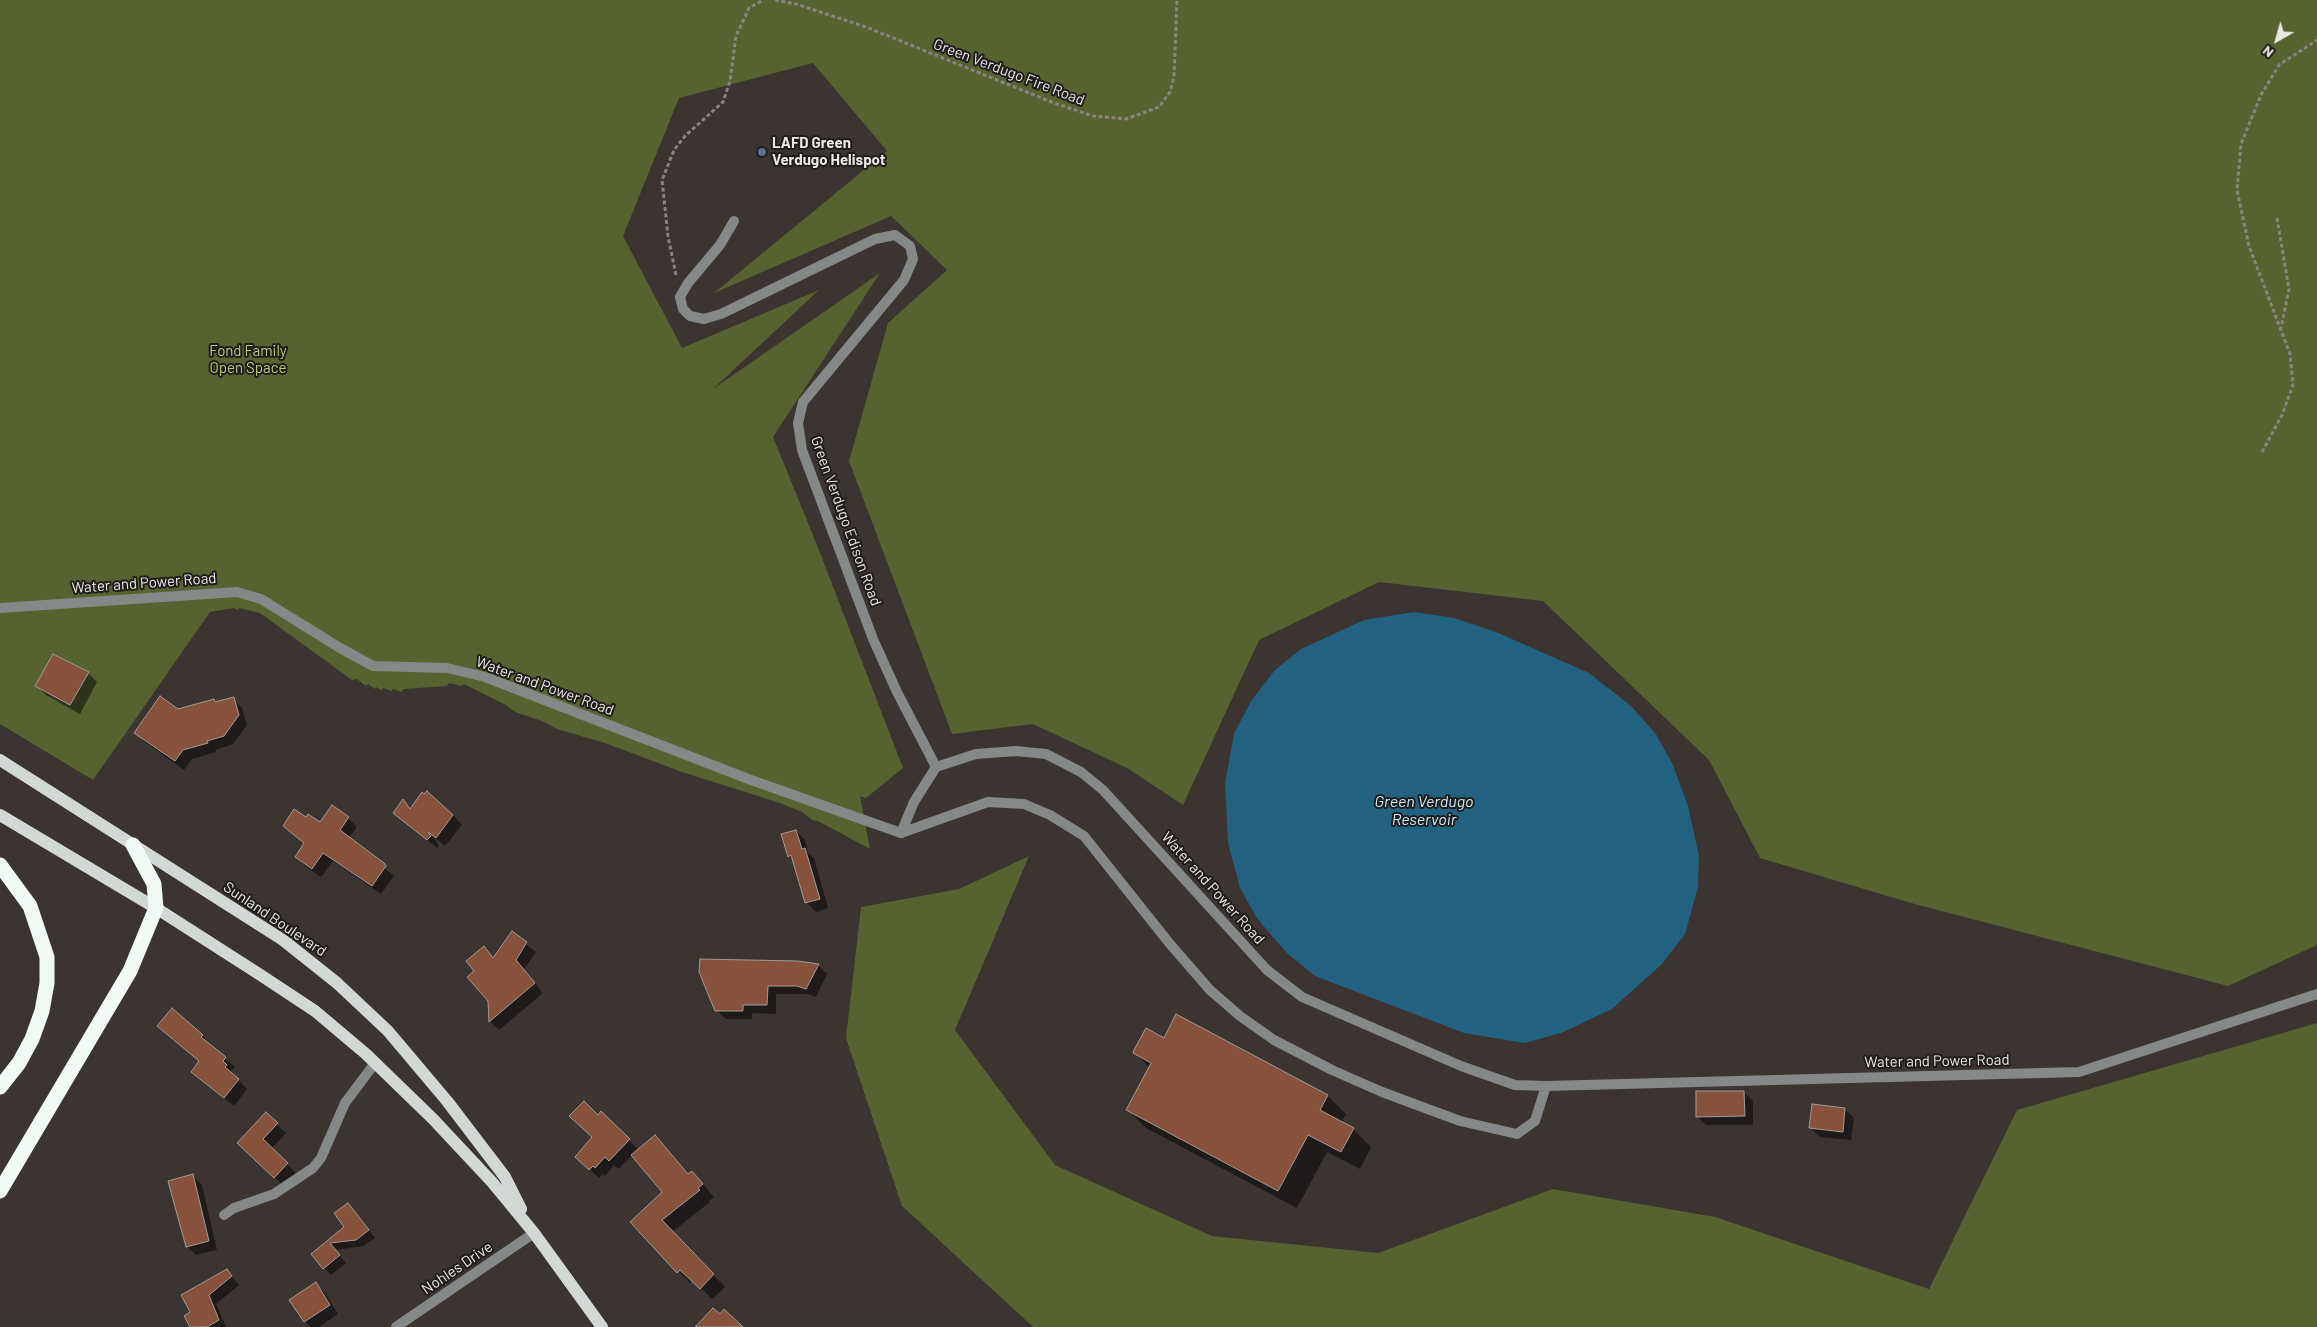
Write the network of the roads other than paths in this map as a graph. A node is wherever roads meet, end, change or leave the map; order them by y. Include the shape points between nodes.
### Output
1 (734, 221) dead end
2 (0, 608) edge
3 (0, 760) edge
4 (936, 767) junction
5 (0, 815) edge
6 (902, 834) junction
7 (133, 845) junction
8 (0, 865) edge
9 (156, 908) junction
10 (2317, 994) edge
11 (375, 1063) junction
12 (1546, 1086) junction
13 (0, 1088) edge
14 (0, 1191) edge
15 (224, 1215) dead end
16 (534, 1233) junction
17 (396, 1327) edge
18 (602, 1327) edge

1 - 4 street, Green Verdugo Edison Road via 720,246 680,297 683,309 690,316 704,319 722,314 876,238 895,235 910,246 913,259 904,280 803,402 798,423 802,450 873,639
2 - 6 street, Water and Power Road via 237,592 261,599 373,666 447,668 484,677 751,780
3 - 7 main road, Sunland Boulevard
4 - 6 street via 914,802
4 - 12 street, Water and Power Road via 976,754 1016,751 1046,754 1081,772 1103,790 1267,970 1302,997 1461,1066 1515,1085
5 - 9 main road, Sunland Boulevard
6 - 12 street via 988,802 1024,804 1050,815 1084,836 1210,990 1274,1040 1382,1092 1460,1121 1517,1134 1535,1122
7 - 9 highway via 154,884
7 - 16 main road, Sunland Boulevard via 283,940 337,982 388,1031 447,1100 505,1178
8 - 13 highway via 30,906 47,957 47,983 36,1030 19,1063
9 - 11 main road, Sunland Boulevard via 315,1011
9 - 14 highway via 130,971
10 - 12 street, Water and Power Road via 2079,1072
11 - 15 street via 345,1103 321,1158 312,1168 274,1194 234,1208
11 - 16 main road, Sunland Boulevard via 492,1182
16 - 17 street, Nohles Drive
16 - 18 main road, Sunland Boulevard

